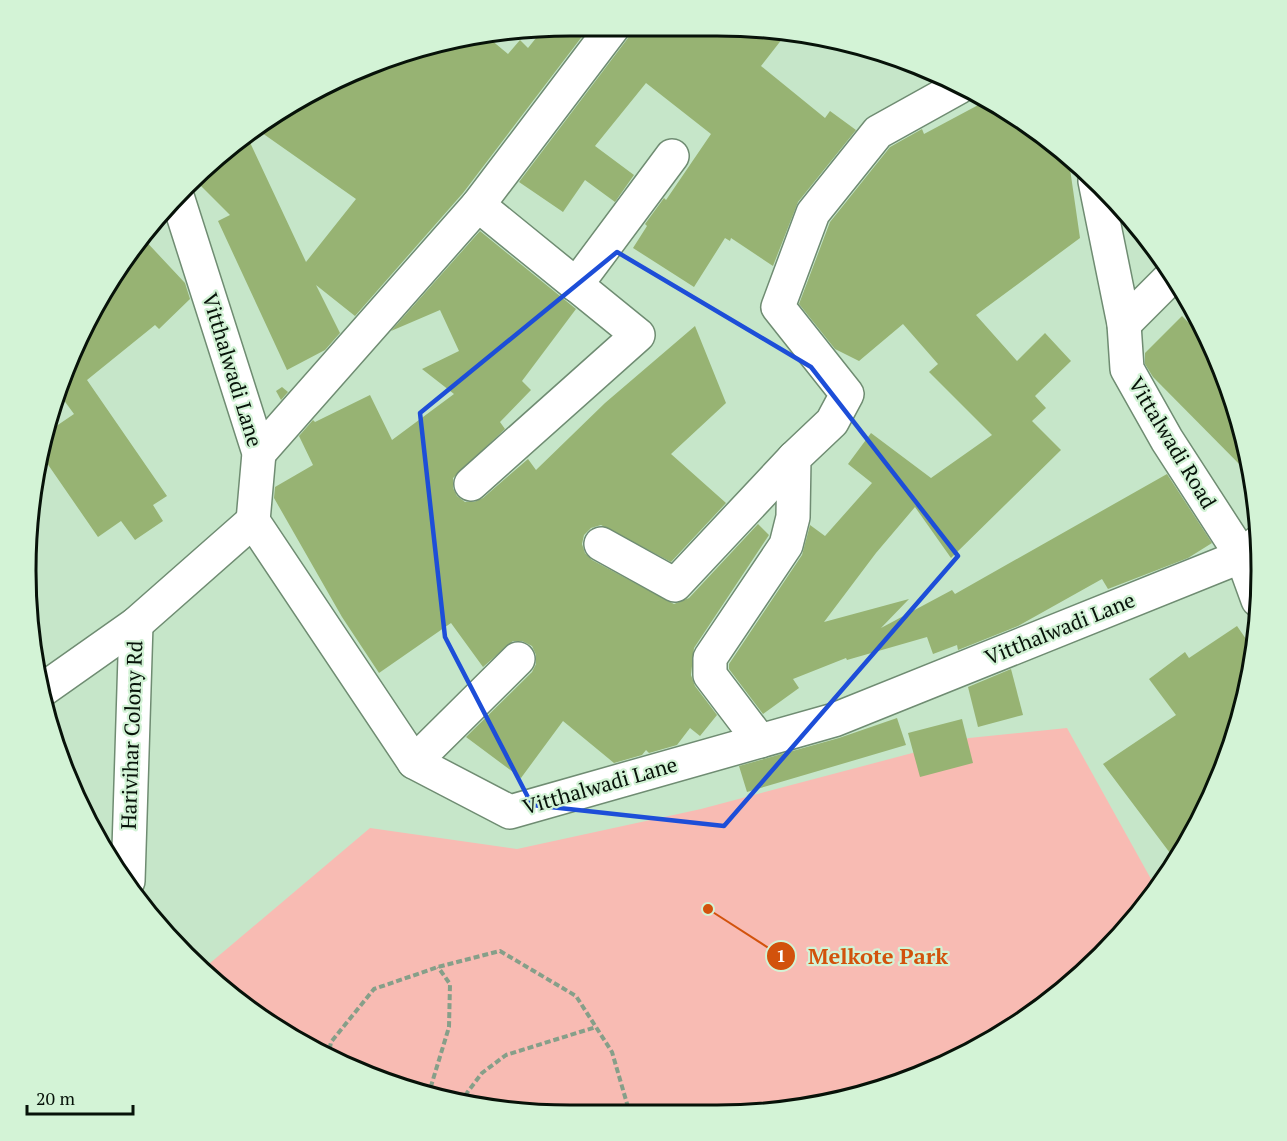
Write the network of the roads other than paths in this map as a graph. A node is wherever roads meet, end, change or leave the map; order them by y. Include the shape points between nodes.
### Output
1 (606, 36) edge
2 (952, 91) edge
3 (672, 156) dead end
4 (1098, 198) edge
5 (478, 205) junction
6 (180, 206) edge
7 (1166, 282) edge
8 (576, 285) junction
9 (1124, 324) junction
10 (259, 453) junction
11 (794, 458) junction
12 (471, 484) dead end
13 (253, 521) junction
14 (601, 544) dead end
15 (1250, 547) edge
16 (1251, 548) edge
17 (136, 624) junction
18 (518, 659) dead end
19 (49, 686) edge
20 (760, 741) junction
21 (414, 762) junction
22 (128, 870) edge

1 - 5 street
2 - 11 street via 878,132 813,213 778,307 847,394 832,422
3 - 8 street
4 - 9 street, Vittalwadi Road
5 - 8 street
5 - 10 street
6 - 10 street, Vitthalwadi Lane
7 - 9 street
8 - 12 street via 638,335
9 - 15 street, Vittalwadi Road via 1127,369 1167,440
10 - 13 street, Vitthalwadi Lane
11 - 14 street via 675,585
11 - 20 street via 793,518 786,545 710,658 710,675
13 - 17 street
13 - 21 street, Vitthalwadi Lane
16 - 20 street, Vitthalwadi Lane via 834,720
17 - 19 street
17 - 22 street, Harivihar Colony Rd
18 - 21 street
20 - 21 street, Vitthalwadi Lane via 510,812

